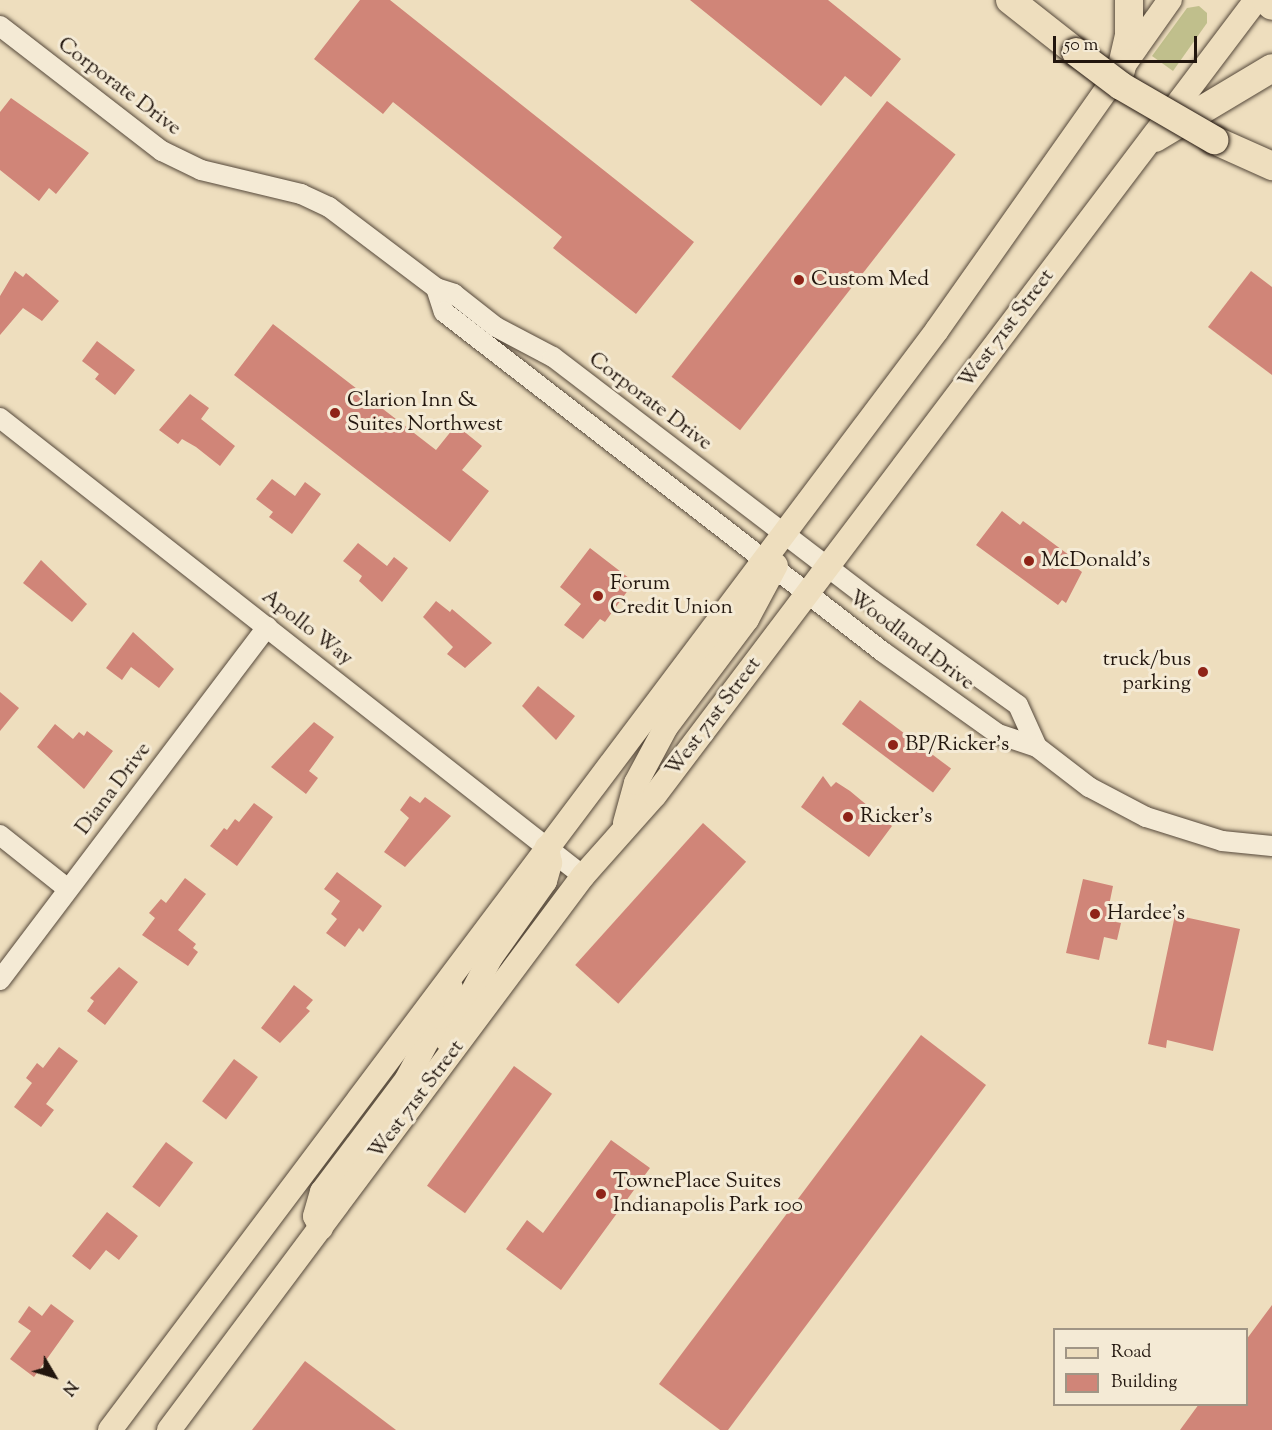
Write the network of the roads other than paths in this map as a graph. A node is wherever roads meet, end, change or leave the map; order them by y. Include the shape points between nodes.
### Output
1 (1010, 0) edge
2 (1129, 0) edge
3 (1170, 0) edge
4 (1256, 0) edge
5 (1266, 0) edge
6 (1272, 6) edge
7 (0, 26) edge
8 (1272, 68) edge
9 (1121, 70) junction
10 (1155, 138) junction
11 (1272, 166) edge
12 (436, 288) junction
13 (0, 418) edge
14 (784, 534) junction
15 (770, 564) junction
16 (828, 567) junction
17 (807, 594) junction
18 (267, 627) junction
19 (1037, 747) junction
20 (625, 826) junction
21 (0, 836) edge
22 (1272, 846) edge
23 (547, 847) junction
24 (584, 876) junction
25 (68, 889) junction
26 (461, 963) junction
27 (0, 980) edge
28 (429, 1084) junction
29 (321, 1228) junction
30 (110, 1430) edge
31 (169, 1430) edge

1 - 11 highway, bridge via 1121,86 1214,140
2 - 9 highway via 1129,36
3 - 9 main road
4 - 10 main road, West 71st Street
5 - 6 highway
7 - 12 street, Corporate Drive via 162,151 201,170 301,194 329,207
8 - 10 highway
9 - 14 main road via 944,321
10 - 16 main road, West 71st Street
12 - 14 street, Corporate Drive via 454,294 496,327 553,357
12 - 15 street, Corporate Drive via 444,312
13 - 18 street, Apollo Way
14 - 15 main road
14 - 16 street, Corporate Drive
15 - 17 street, Woodland Drive
15 - 20 main road via 747,619 666,728 636,783
15 - 23 main road
16 - 17 main road, West 71st Street
16 - 19 street, Woodland Drive via 1018,705
17 - 19 street, Woodland Drive via 998,734
17 - 20 main road, West 71st Street via 655,795
18 - 23 street, Apollo Way
18 - 25 street, Diana Drive
19 - 22 street, Woodland Drive via 1089,787 1146,817 1222,841
20 - 24 main road, West 71st Street
21 - 25 street
23 - 24 street, Apollo Way
23 - 26 main road
23 - 28 main road via 550,863 546,881 473,987
24 - 28 main road, West 71st Street
25 - 27 street, Diana Drive
26 - 29 main road via 440,1017 407,1079 322,1192 315,1216
26 - 30 main road
28 - 29 main road, West 71st Street
29 - 31 main road, West 71st Street

